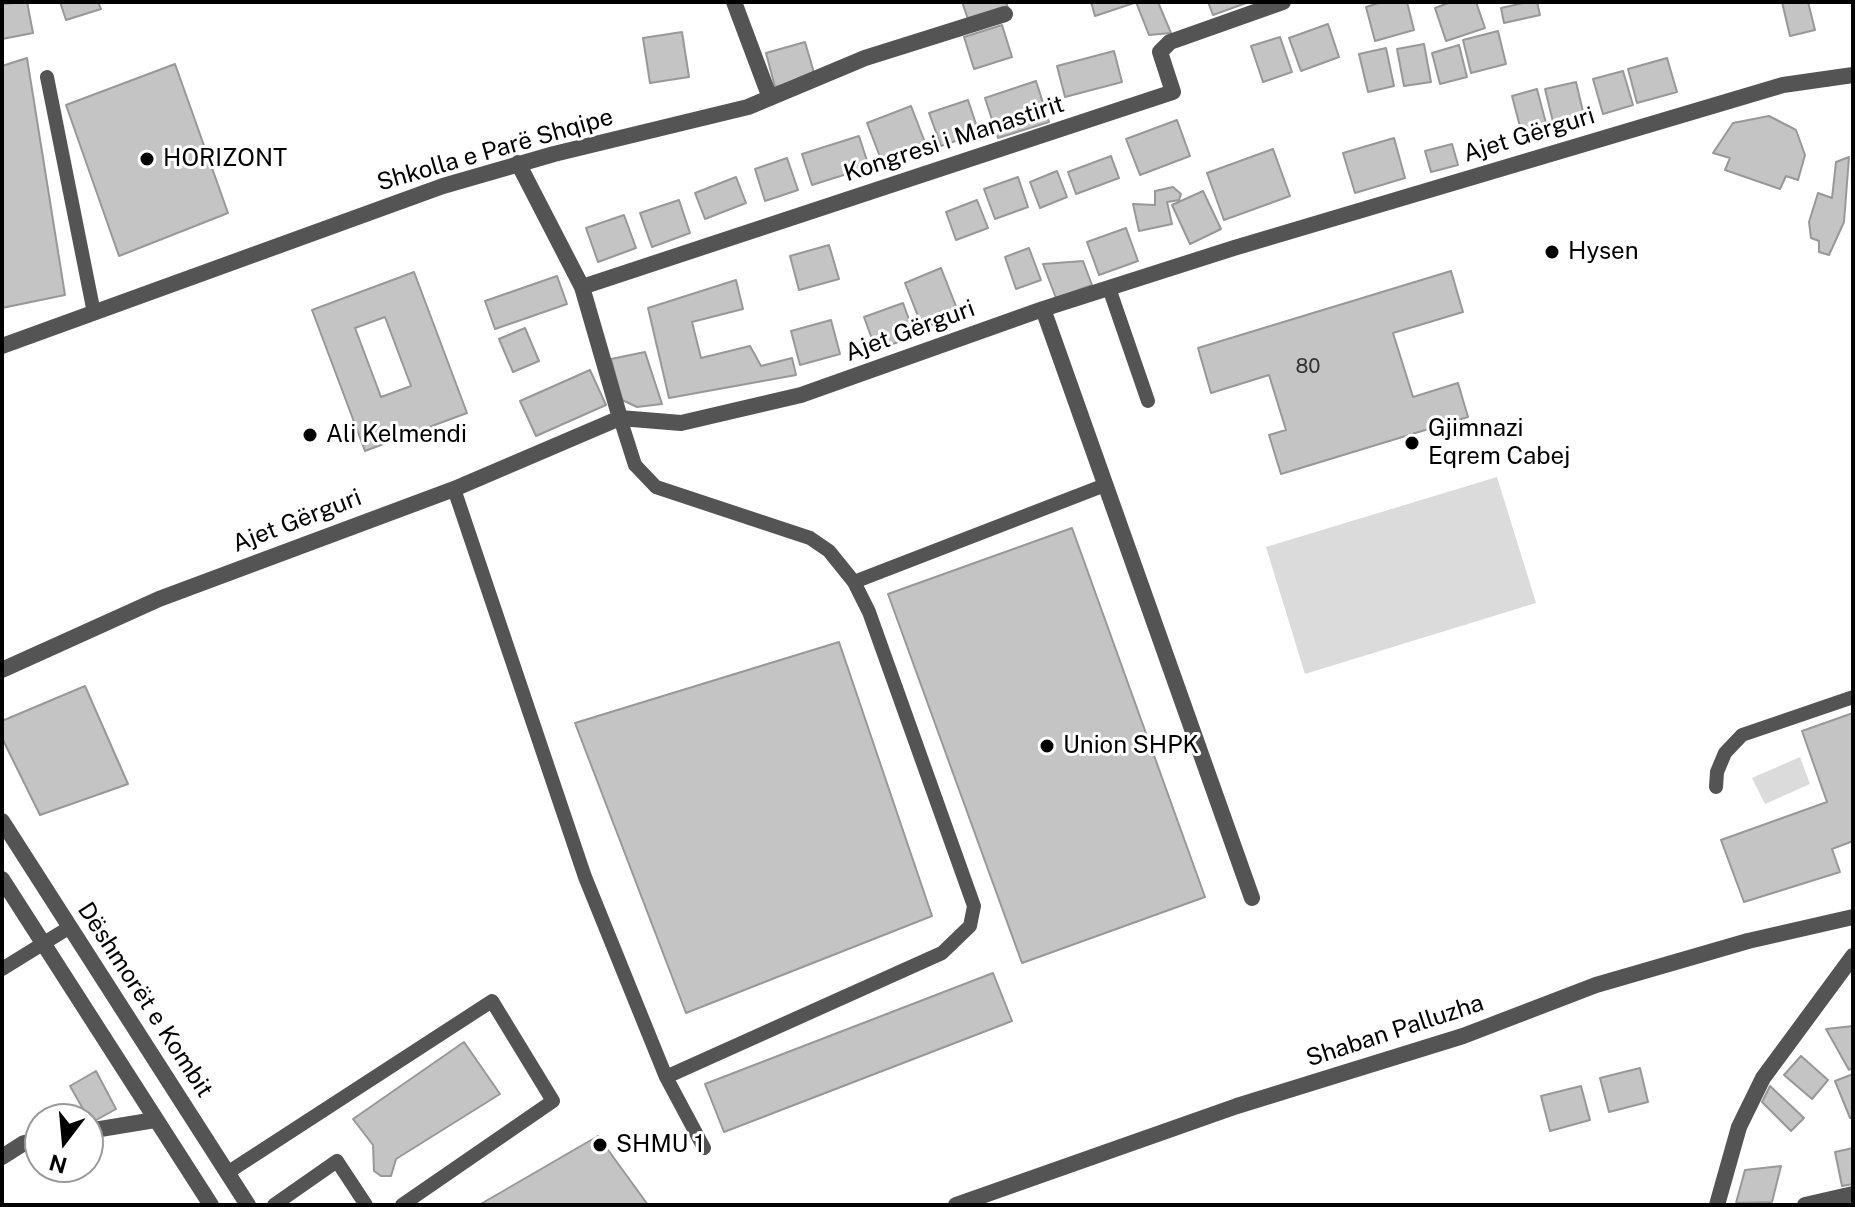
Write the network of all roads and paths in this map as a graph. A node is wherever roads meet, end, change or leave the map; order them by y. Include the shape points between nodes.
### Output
1 (734, 2) edge
2 (1283, 2) edge
3 (1005, 14) dead end
4 (1853, 75) edge
5 (47, 77) dead end
6 (770, 98) junction
7 (518, 163) junction
8 (582, 287) junction
9 (1109, 288) junction
10 (1043, 309) junction
11 (94, 313) junction
12 (2, 346) edge
13 (1148, 401) dead end
14 (620, 418) junction
15 (1105, 485) junction
16 (454, 489) junction
17 (854, 582) junction
18 (2, 670) edge
19 (1853, 697) edge
20 (1716, 787) dead end
21 (2, 821) edge
22 (2, 879) edge
23 (1252, 898) dead end
24 (1853, 917) edge
25 (70, 927) junction
26 (42, 944) junction
27 (1853, 956) edge
28 (2, 969) edge
29 (666, 1077) junction
30 (155, 1120) junction
31 (104, 1128) edge
32 (24, 1143) edge
33 (704, 1148) dead end
34 (2, 1157) edge
35 (227, 1173) junction
36 (1853, 1194) edge
37 (211, 1205) edge
38 (248, 1205) edge
39 (274, 1205) edge
40 (366, 1205) edge
41 (402, 1205) edge
42 (956, 1205) edge
43 (1717, 1205) edge
44 (1805, 1205) edge

1 - 6 street
2 - 8 street, Kongresi i Manastirit via 1170,42 1160,52 1173,92
3 - 6 street, Shkolla e Parë Shqipe via 865,58
4 - 9 street, Ajet Gërguri via 1783,85 1700,108
5 - 11 lane
6 - 7 street, Shkolla e Parë Shqipe
7 - 8 street
7 - 11 street, Shkolla e Parë Shqipe via 333,223
8 - 14 street
9 - 10 street, Ajet Gërguri
9 - 13 lane
10 - 14 street, Ajet Gërguri via 801,395 681,423
10 - 15 street
11 - 12 street, Shkolla e Parë Shqipe
14 - 16 street, Ajet Gërguri
14 - 17 lane via 635,465 656,487 810,538 829,551
15 - 17 lane
15 - 23 street
16 - 18 street, Ajet Gërguri via 159,599
16 - 29 lane via 585,877
17 - 29 lane via 972,893 970,926 942,953
19 - 20 lane via 1742,735 1720,763
21 - 25 street, Dëshmorët e Kombit
22 - 26 street
24 - 42 street, Shaban Palluzha via 1596,985 1463,1036 1237,1106
25 - 26 lane
25 - 35 street, Dëshmorët e Kombit
26 - 28 lane
26 - 30 street
27 - 43 street via 1763,1078 1739,1127
29 - 33 lane
30 - 31 street
30 - 37 street
32 - 34 street
35 - 38 street, Dëshmorët e Kombit
35 - 41 lane via 492,1001 553,1101
36 - 44 street
39 - 40 lane via 337,1161

